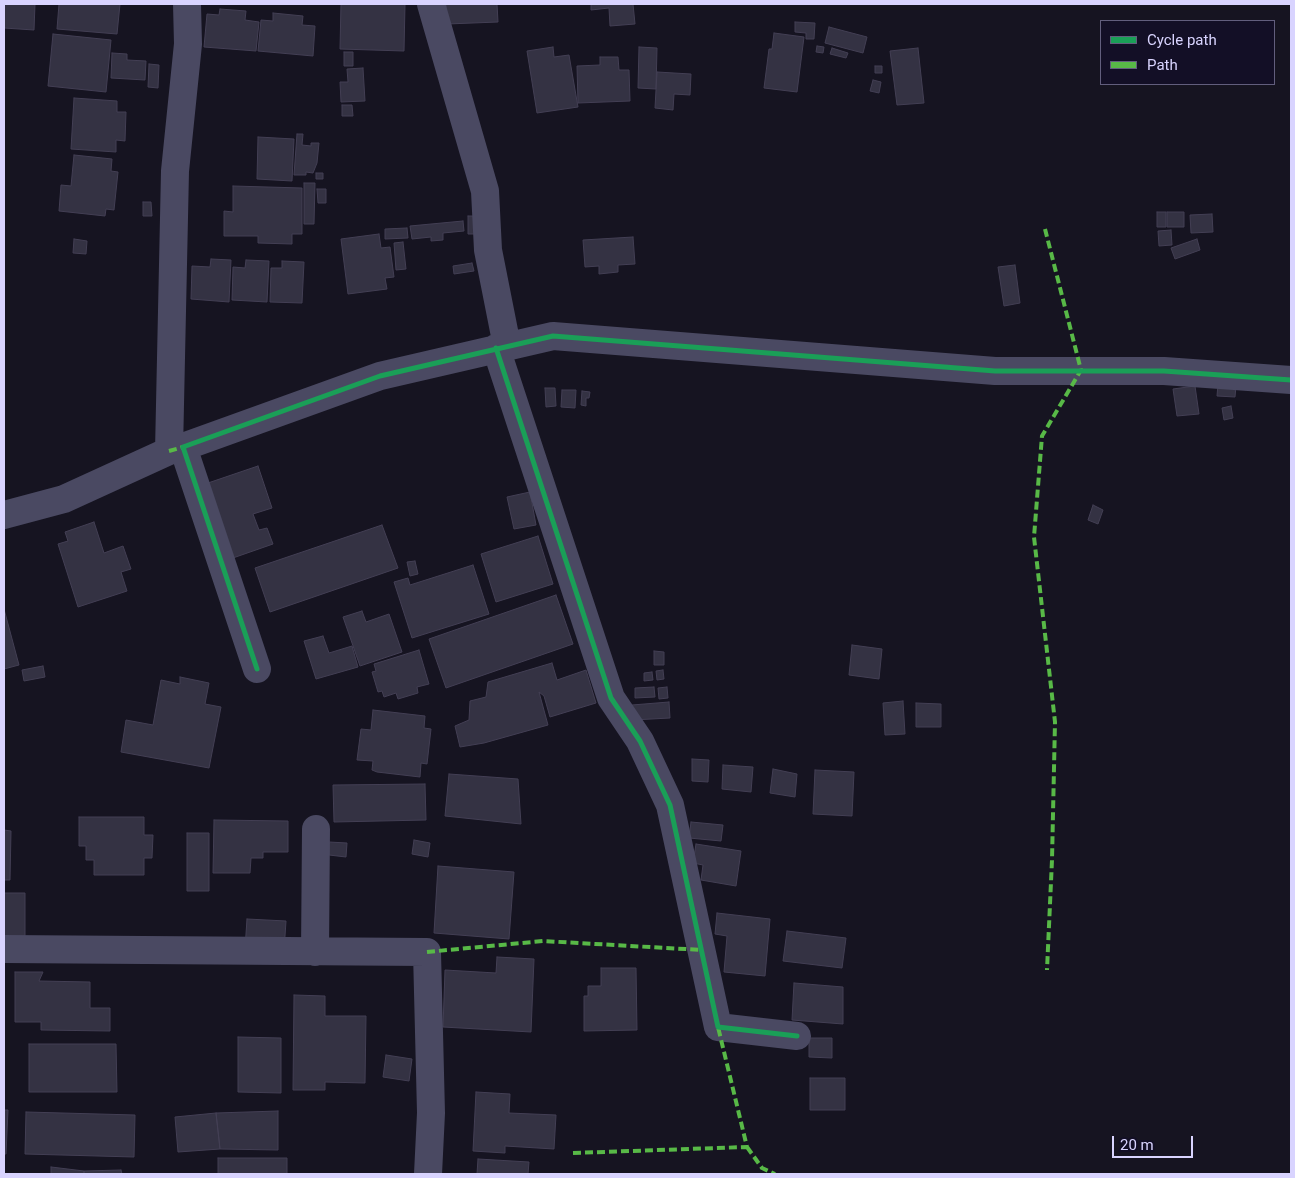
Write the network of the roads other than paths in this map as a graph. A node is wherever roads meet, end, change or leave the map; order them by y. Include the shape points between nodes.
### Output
1 (187, 4) edge
2 (431, 4) edge
3 (502, 347) junction
4 (1291, 380) edge
5 (4, 515) edge
6 (257, 670) dead end
7 (316, 829) dead end
8 (4, 949) edge
9 (315, 952) junction
10 (797, 1036) dead end
11 (428, 1174) edge

1 - 5 street via 188,44 175,170 169,451 64,499
2 - 3 street via 485,190 488,250
3 - 4 street via 553,336 995,371 1164,370
3 - 6 street via 380,376 183,447
3 - 10 street via 611,698 640,741 670,805 718,1027
7 - 9 street
8 - 9 street
9 - 11 street via 427,952 431,1113

